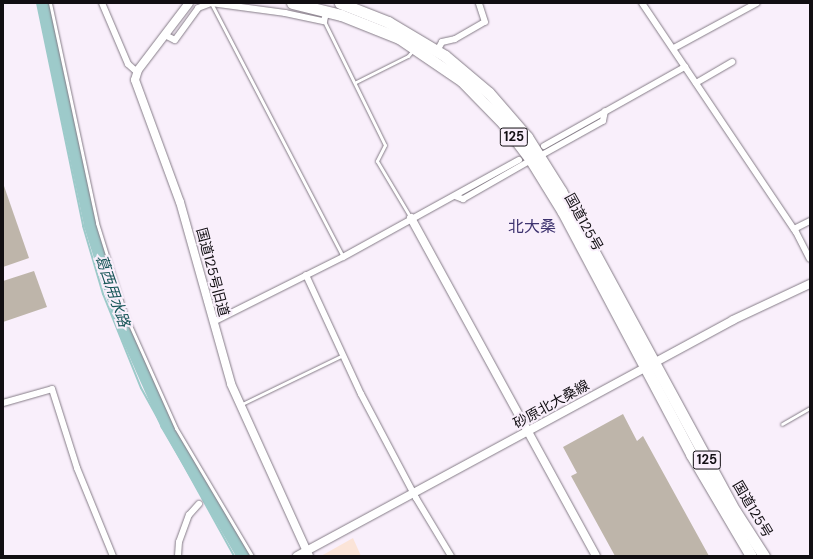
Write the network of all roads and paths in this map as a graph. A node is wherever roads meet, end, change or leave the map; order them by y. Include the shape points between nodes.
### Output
1 (50, 3) edge
2 (102, 3) edge
3 (189, 3) edge
4 (211, 3) edge
5 (292, 3) edge
6 (340, 3) edge
7 (479, 3) edge
8 (642, 3) edge
9 (757, 3) edge
10 (327, 10) junction
11 (324, 21) junction
12 (165, 35) junction
13 (414, 47) junction
14 (674, 48) junction
15 (437, 51) junction
16 (732, 62) dead end
17 (685, 66) junction
18 (137, 72) junction
19 (356, 82) junction
20 (696, 83) junction
21 (605, 110) junction
22 (538, 154) junction
23 (519, 160) dead end
24 (455, 196) junction
25 (411, 218) junction
26 (810, 221) edge
27 (794, 229) junction
28 (342, 257) junction
29 (810, 259) edge
30 (306, 275) junction
31 (810, 284) edge
32 (213, 322) junction
33 (343, 355) junction
34 (650, 365) junction
35 (3, 403) edge
36 (239, 405) junction
37 (810, 408) edge
38 (782, 424) dead end
39 (528, 431) junction
40 (414, 494) junction
41 (199, 504) dead end
42 (308, 554) edge
43 (113, 556) edge
44 (178, 556) edge
45 (252, 556) edge
46 (297, 556) edge
47 (451, 556) edge
48 (596, 556) edge
49 (751, 556) edge
50 (764, 556) edge

1 - 45 lane via 98,223 126,316 176,428
2 - 18 street via 128,64
3 - 12 street
4 - 11 street via 285,12
4 - 12 street via 198,8 175,40
4 - 28 lane
5 - 10 highway, 国道125号 / 125
6 - 15 highway, 国道125号 / 125 via 388,22
7 - 15 street via 484,22 455,39 442,42
8 - 14 street
9 - 14 street
10 - 11 street
10 - 13 highway, 国道125号 / 125 via 383,31
11 - 19 lane
12 - 18 street
13 - 19 lane via 408,56
13 - 22 highway, 国道125号 / 125 via 439,63 482,99
14 - 17 street
15 - 22 highway, 国道125号 / 125 via 489,93
16 - 20 street
17 - 20 street
17 - 21 street
18 - 32 street, 国道125号旧道 via 136,84 180,202
19 - 25 lane via 385,144 377,160
20 - 27 street
21 - 22 street
21 - 22 street via 603,120
22 - 24 street via 463,199
22 - 34 highway, 国道125号 / 125
23 - 24 street
24 - 25 street
25 - 28 street
25 - 39 street
26 - 27 street
27 - 29 street
28 - 30 street
30 - 32 street
30 - 33 street
31 - 34 street, 砂原北大桑線 via 733,320
32 - 36 street, 国道125号旧道
33 - 36 lane
33 - 40 street
34 - 39 street, 砂原北大桑線
34 - 49 highway, 国道125号 / 125
34 - 50 highway, 国道125号 / 125
35 - 43 street via 52,389 80,475
36 - 42 street, 国道125号旧道
37 - 38 lane
39 - 40 street, 砂原北大桑線
39 - 48 street
40 - 42 street, 砂原北大桑線
40 - 47 street
41 - 44 street via 189,515 179,542
42 - 46 street, 砂原北大桑線

